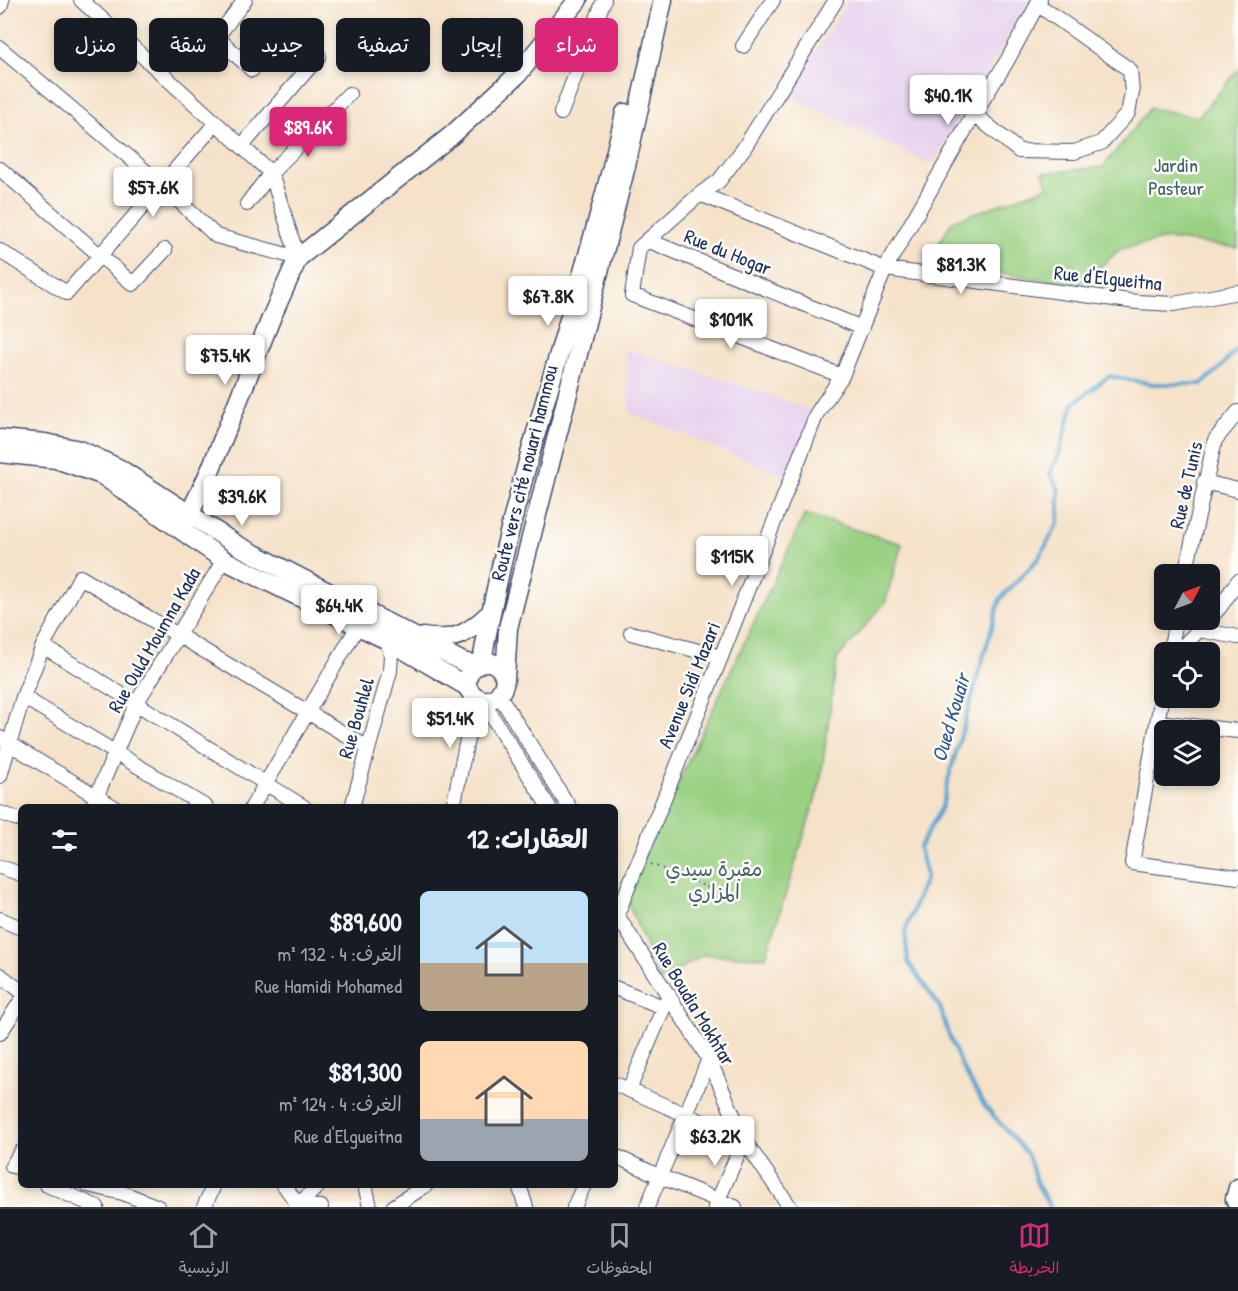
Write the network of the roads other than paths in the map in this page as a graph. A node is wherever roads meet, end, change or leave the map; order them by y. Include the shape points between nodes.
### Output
1 (2, 0) edge
2 (81, 0) edge
3 (245, 0) edge
4 (578, 0) edge
5 (604, 0) edge
6 (651, 0) edge
7 (663, 0) edge
8 (773, 0) edge
9 (836, 0) edge
10 (1038, 2) edge
11 (0, 7) edge
12 (744, 46) dead end
13 (0, 48) edge
14 (240, 59) edge
15 (306, 72) edge
16 (349, 94) dead end
17 (561, 112) dead end
18 (974, 114) junction
19 (216, 123) junction
20 (242, 146) junction
21 (0, 169) edge
22 (271, 172) junction
23 (162, 185) junction
24 (700, 194) junction
25 (247, 204) dead end
26 (647, 240) junction
27 (165, 250) dead end
28 (0, 251) edge
29 (101, 254) junction
30 (298, 258) junction
31 (885, 268) junction
32 (1238, 292) edge
33 (862, 328) junction
34 (842, 376) junction
35 (1238, 412) edge
36 (0, 439) edge
37 (0, 453) edge
38 (1204, 482) junction
39 (1238, 490) edge
40 (190, 513) junction
41 (180, 529) junction
42 (224, 560) junction
43 (1187, 564) edge
44 (1238, 581) edge
45 (1220, 607) edge
46 (490, 613) junction
47 (358, 626) junction
48 (1220, 629) edge
49 (1199, 630) edge
50 (632, 633) dead end
51 (177, 634) junction
52 (409, 634) junction
53 (1238, 637) edge
54 (387, 640) junction
55 (1187, 642) edge
56 (43, 646) junction
57 (722, 657) junction
58 (479, 663) junction
59 (486, 691) junction
60 (22, 697) junction
61 (137, 702) junction
62 (309, 712) junction
63 (1220, 729) edge
64 (1238, 731) edge
65 (5, 741) edge
66 (1154, 744) edge
67 (368, 748) junction
68 (116, 752) junction
69 (0, 776) edge
70 (267, 783) junction
71 (94, 801) edge
72 (201, 804) edge
73 (254, 804) edge
74 (299, 804) edge
75 (353, 804) edge
76 (454, 804) edge
77 (547, 804) edge
78 (567, 804) edge
79 (0, 813) edge
80 (18, 819) edge
81 (0, 867) edge
82 (18, 873) edge
83 (1238, 877) edge
84 (618, 911) edge
85 (0, 919) edge
86 (618, 919) edge
87 (18, 927) edge
88 (0, 975) edge
89 (18, 989) edge
90 (618, 989) edge
91 (666, 1001) junction
92 (18, 1006) edge
93 (0, 1033) edge
94 (709, 1059) junction
95 (618, 1085) edge
96 (629, 1090) junction
97 (686, 1115) junction
98 (744, 1140) junction
99 (618, 1157) edge
100 (659, 1176) junction
101 (54, 1188) edge
102 (104, 1188) edge
103 (213, 1188) edge
104 (286, 1188) edge
105 (316, 1188) edge
106 (366, 1188) edge
107 (422, 1188) edge
108 (520, 1188) edge
109 (583, 1188) edge
110 (1238, 1188) edge
111 (717, 1203) edge
112 (297, 1206) edge
113 (1238, 1206) edge
114 (97, 1207) edge
115 (158, 1207) edge
116 (204, 1207) edge
117 (321, 1207) edge
118 (370, 1207) edge
119 (393, 1207) edge
120 (526, 1207) edge
121 (574, 1207) edge
122 (647, 1207) edge
123 (735, 1207) edge
124 (790, 1207) edge

1 - 11 street
2 - 19 street
3 - 14 street via 217,37
4 - 30 main road via 518,74 452,135
5 - 17 street
6 - 46 main road, Route vers cité nouari hammou via 620,134
7 - 59 main road, Route vers cité nouari hammou via 626,166 508,628
8 - 12 street
9 - 24 street via 744,148 719,181
10 - 18 street, Avenue Sidi Mazari
10 - 18 street via 1130,70 1132,93 1128,113 1101,143 1074,152 1019,151
13 - 23 street
15 - 20 street
16 - 22 street
18 - 31 street, Avenue Sidi Mazari
19 - 20 street
19 - 23 street
20 - 22 street
21 - 29 street
22 - 25 street
22 - 30 street
23 - 29 street
23 - 30 street via 216,236
24 - 26 street
24 - 31 street, Rue d'Elgueitna
26 - 33 street, Rue du Hogar
26 - 34 street via 639,248 632,295
27 - 29 street via 133,284
28 - 29 street via 67,293
30 - 40 main road
31 - 32 street, Rue d'Elgueitna via 1137,302 1174,304
31 - 33 street, Avenue Sidi Mazari
33 - 34 street, Avenue Sidi Mazari
34 - 57 street, Avenue Sidi Mazari via 816,413
35 - 38 street, Rue de Tunis via 1215,440
36 - 40 main road via 80,450 120,469
37 - 41 main road via 56,459 102,475
38 - 39 street
38 - 43 street, Rue de Tunis
40 - 41 main road
40 - 52 main road via 237,545
41 - 42 main road
42 - 47 main road
42 - 51 street, Rue Ould Moumna Kada
44 - 45 street
46 - 52 main road via 462,635 445,639
46 - 58 main road, Route vers cité nouari hammou
47 - 54 main road
47 - 62 street
48 - 53 street
49 - 55 street
50 - 57 street
51 - 56 street via 80,577
51 - 61 street, Rue Ould Moumna Kada
51 - 62 street
52 - 58 main road via 463,662
54 - 59 main road
54 - 67 street, Rue Bouhlel via 390,671
56 - 60 street
56 - 61 street
57 - 84 street, Avenue Sidi Mazari
58 - 59 main road, Route vers cité nouari hammou via 468,674
58 - 59 main road via 500,668
59 - 76 street
59 - 77 street
59 - 78 street
60 - 65 street
60 - 68 street
61 - 68 street, Rue Ould Moumna Kada
61 - 70 street
62 - 67 street
62 - 70 street
63 - 64 street
65 - 69 street
65 - 71 street
66 - 83 street via 1132,863
67 - 75 street, Rue Bouhlel
68 - 71 street, Rue Ould Moumna Kada
68 - 72 street
70 - 73 street
70 - 74 street
79 - 80 street
81 - 82 street
85 - 87 street
86 - 91 street, Rue Boudia Mokhtar
88 - 89 street
90 - 91 street
91 - 94 street, Rue Boudia Mokhtar
91 - 96 street
92 - 93 street
94 - 97 street
94 - 98 street, Rue Boudia Mokhtar
95 - 96 street
96 - 97 street
97 - 98 street
97 - 100 street
98 - 111 street
98 - 124 street, Rue Boudia Mokhtar
99 - 100 street
100 - 111 street
100 - 122 street
101 - 114 street
102 - 115 street
103 - 116 street
104 - 112 street
105 - 112 street
106 - 118 street
107 - 119 street
108 - 120 street
109 - 121 street
110 - 113 main road
111 - 123 street
112 - 117 street

